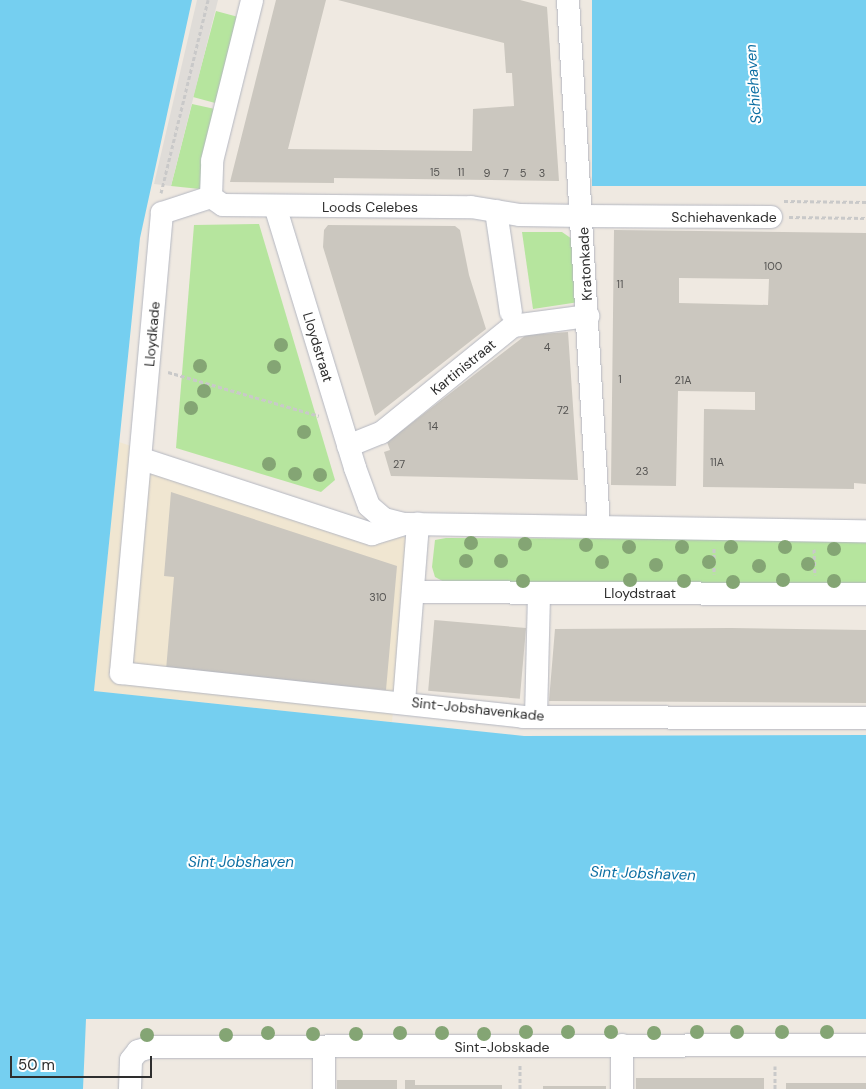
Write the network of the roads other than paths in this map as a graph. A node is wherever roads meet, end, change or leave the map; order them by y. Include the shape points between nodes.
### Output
1 (252, 0) edge
2 (568, 0) edge
3 (211, 197) junction
4 (275, 206) junction
5 (496, 211) junction
6 (583, 216) junction
7 (771, 217) road end
8 (511, 312) dead end
9 (588, 316) junction
10 (348, 446) junction
11 (142, 459) junction
12 (411, 524) junction
13 (600, 527) junction
14 (866, 531) edge
15 (413, 592) junction
16 (539, 594) junction
17 (866, 594) edge
18 (121, 673) joint
19 (404, 702) junction
20 (536, 717) junction
21 (866, 718) edge
22 (622, 1045) junction
23 (866, 1045) edge
24 (324, 1047) junction
25 (130, 1089) edge
26 (324, 1089) edge
27 (622, 1089) edge

1 - 3 street via 212,161
2 - 6 street, Kratonkade
3 - 4 street, Loods Celebes via 223,205
3 - 11 street, Lloydkade via 162,213
4 - 5 street, Loods Celebes via 471,207
4 - 10 street, Lloydstraat
5 - 6 street, Loods Celebes
5 - 8 street
6 - 7 street, Schiehavenkade
6 - 9 street, Kratonkade
9 - 10 street, Kartinistraat via 513,326 381,433
9 - 13 street, Kratonkade
10 - 12 street, Lloydstraat via 369,506 384,519
11 - 12 street, Lloydstraat via 372,534
11 - 18 street, Lloydkade
12 - 13 street, Lloydstraat
12 - 15 street
13 - 14 street, Lloydstraat
15 - 16 street, Lloydstraat
15 - 19 street
16 - 17 street, Lloydstraat
16 - 20 street
18 - 19 street, Sint-Jobshavenkade
19 - 20 street, Sint-Jobshavenkade
20 - 21 street, Sint-Jobshavenkade
22 - 23 street, Sint-Jobskade
22 - 24 street, Sint-Jobskade
22 - 27 street
24 - 25 street, Sint-Jobskade via 151,1047 138,1051 130,1065
24 - 26 street

